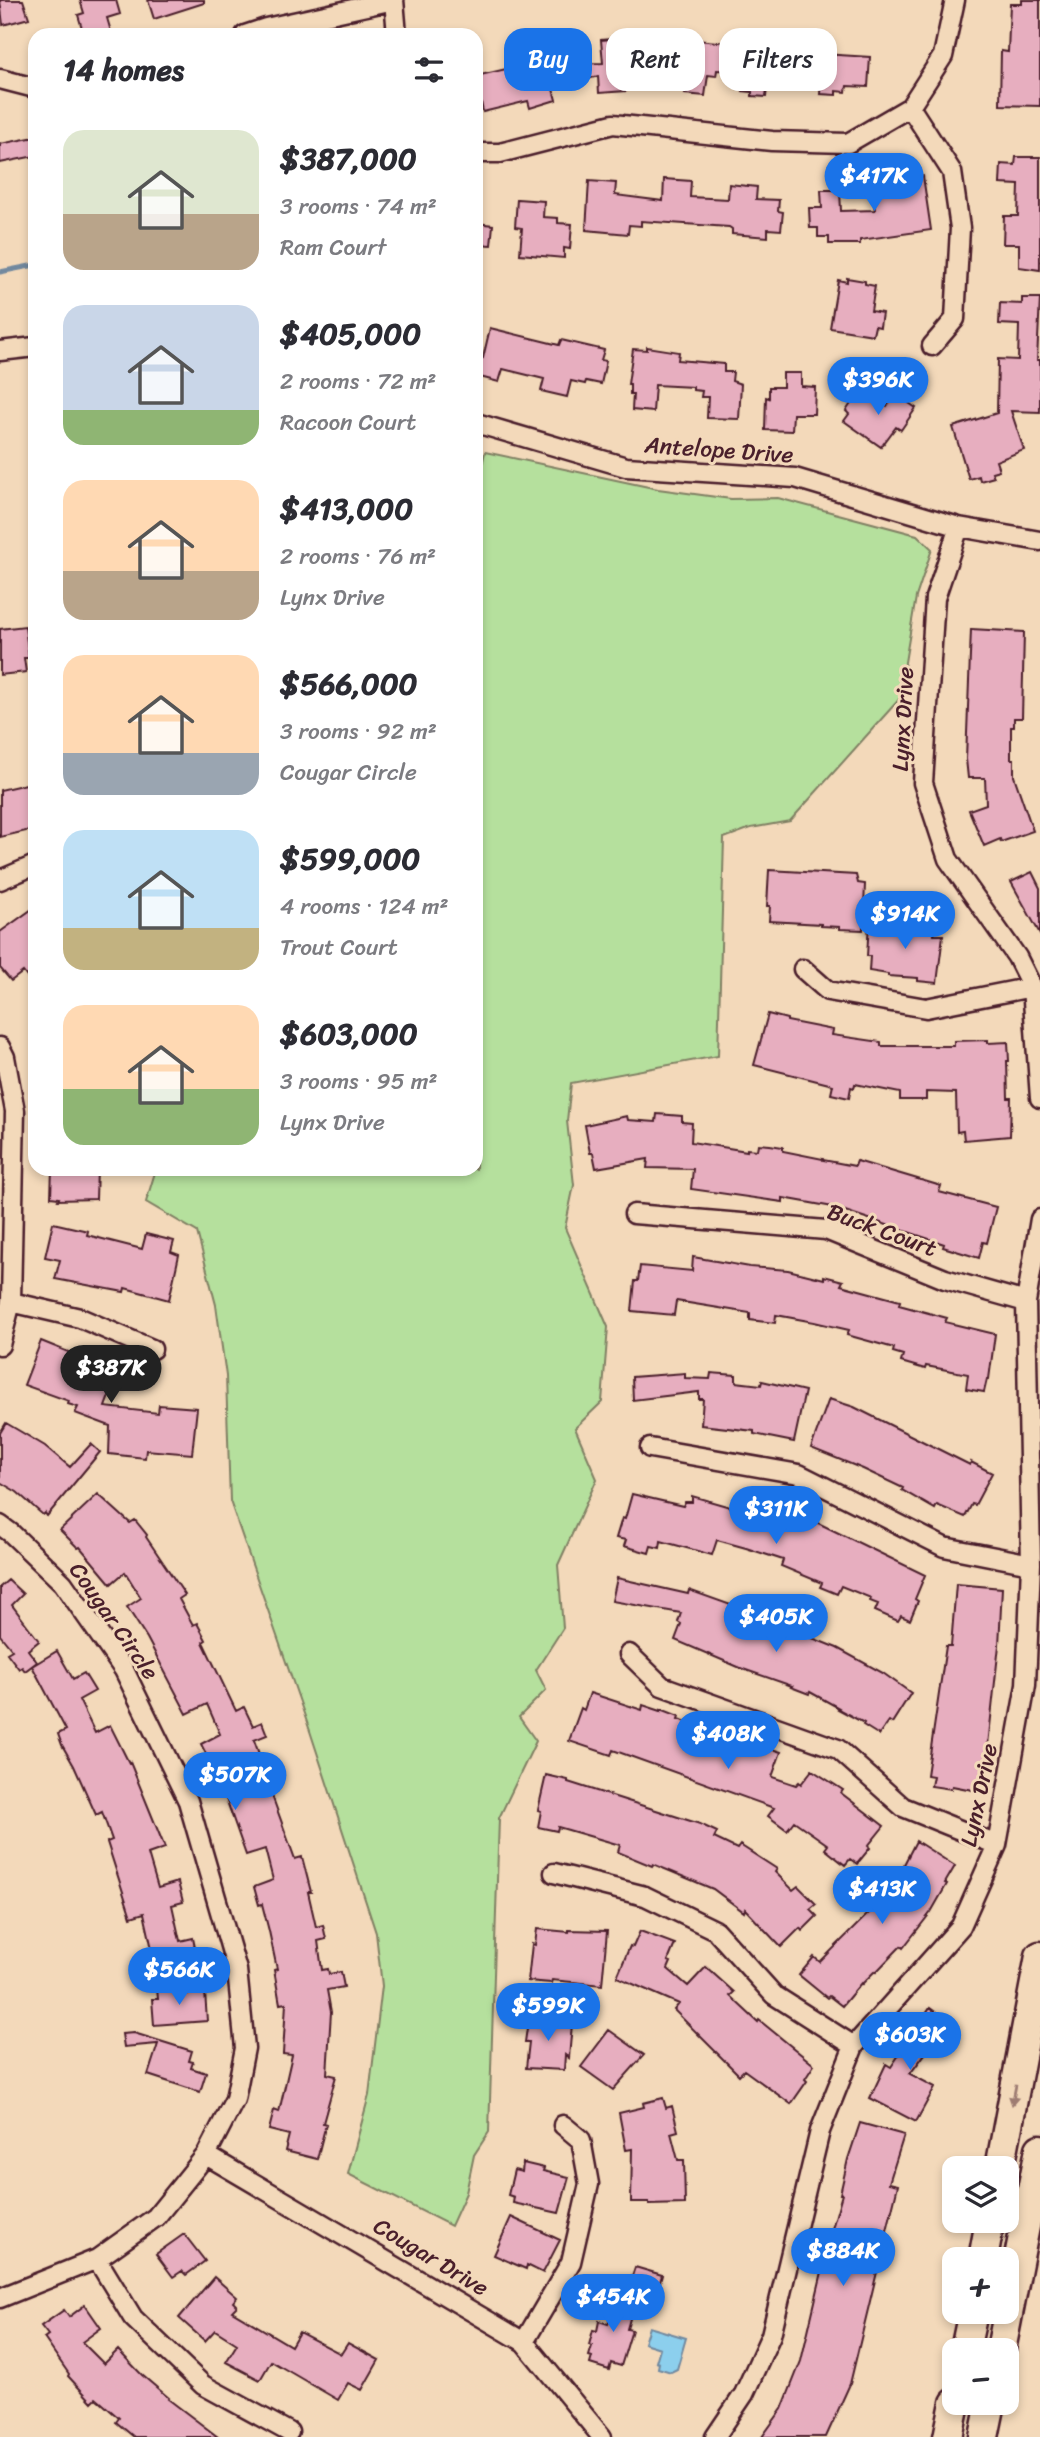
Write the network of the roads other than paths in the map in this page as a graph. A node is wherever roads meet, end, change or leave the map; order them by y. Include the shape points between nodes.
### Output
1 (394, 0) edge
2 (955, 0) edge
3 (266, 28) edge
4 (396, 28) edge
5 (0, 79) edge
6 (28, 86) edge
7 (910, 107) junction
8 (483, 153) edge
9 (932, 346) dead end
10 (28, 348) edge
11 (0, 351) edge
12 (483, 425) edge
13 (959, 527) junction
14 (1040, 541) edge
15 (28, 868) edge
16 (0, 880) edge
17 (803, 969) dead end
18 (1031, 987) junction
19 (0, 1046) edge
20 (1040, 1098) edge
21 (634, 1214) dead end
22 (1040, 1219) edge
23 (10, 1302) junction
24 (1026, 1302) junction
25 (0, 1345) edge
26 (152, 1349) dead end
27 (650, 1448) dead end
28 (0, 1525) edge
29 (1031, 1564) junction
30 (629, 1654) dead end
31 (997, 1845) junction
32 (554, 1873) dead end
33 (1040, 1956) edge
34 (854, 2046) junction
35 (564, 2125) dead end
36 (1040, 2149) edge
37 (206, 2155) junction
38 (1002, 2156) edge
39 (97, 2259) junction
40 (0, 2298) edge
41 (1003, 2338) edge
42 (524, 2342) junction
43 (953, 2415) edge
44 (989, 2415) edge
45 (289, 2432) dead end
46 (602, 2437) edge
47 (715, 2437) edge
48 (948, 2437) edge
49 (985, 2437) edge

1 - 3 street
1 - 4 street
2 - 7 street via 943,56
5 - 6 street
7 - 8 street via 848,143 772,141 613,124 500,153
7 - 9 street via 952,172 960,228 955,319
10 - 11 street
12 - 13 street, Antelope Drive via 626,467 795,478
13 - 14 street, Antelope Drive
13 - 18 street, Lynx Drive via 935,598 923,783 948,859 1017,957
15 - 16 street
17 - 18 street via 828,991 926,1008
18 - 20 street, Lynx Drive
19 - 23 street via 15,1111
21 - 24 street, Buck Court via 826,1230 945,1279
22 - 24 street, Lynx Drive
23 - 25 street
23 - 26 street via 80,1318
24 - 29 street, Lynx Drive
27 - 29 street via 799,1474 944,1547
28 - 37 street, Cougar Circle via 63,1583 124,1670 188,1801 237,1970 245,2048 235,2099
29 - 31 street, Lynx Drive via 1026,1685
30 - 31 street via 662,1686 838,1749 903,1807
31 - 34 street, Lynx Drive via 961,1926
32 - 34 street via 645,1896 715,1930 774,1995
33 -> 38 main road
34 - 47 street, Lynx Drive via 820,2131 771,2335 744,2394
35 - 42 street via 581,2140 589,2184 571,2262
36 - 41 main road
37 - 39 street, Cougar Circle via 156,2217
37 - 42 street, Cougar Drive
39 - 40 street, Cougar Circle
39 - 45 street via 133,2318 203,2385
42 - 46 street, Cougar Drive
43 - 48 main road
44 - 49 main road

